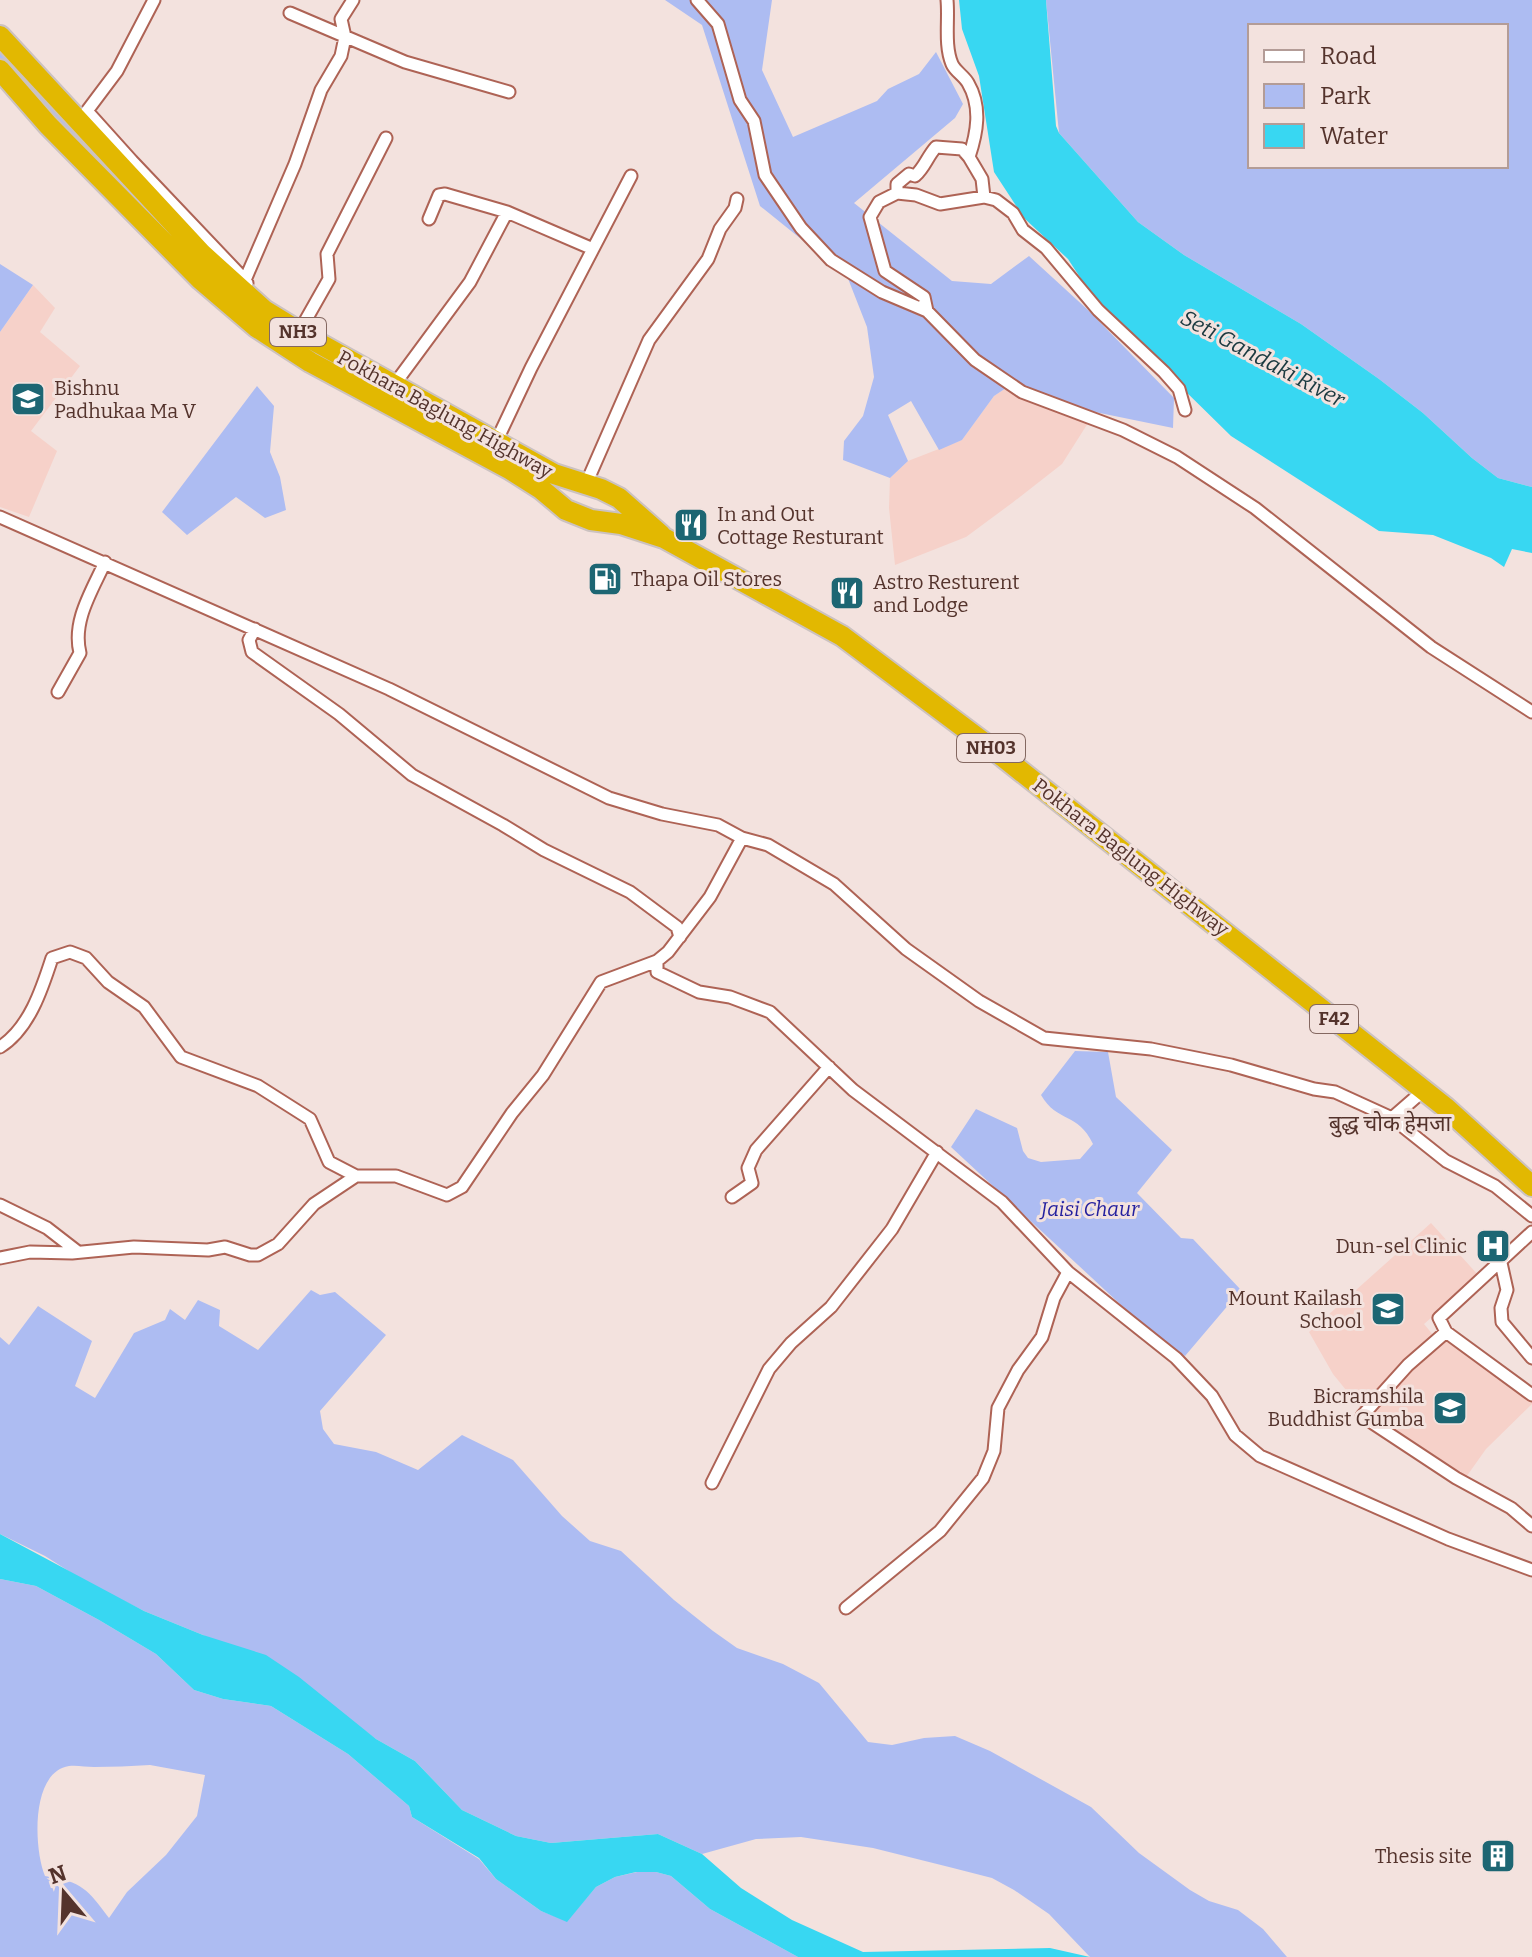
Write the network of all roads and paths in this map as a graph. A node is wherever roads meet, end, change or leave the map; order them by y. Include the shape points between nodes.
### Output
1 (154, 0) edge
2 (353, 0) edge
3 (697, 0) edge
4 (947, 0) edge
5 (290, 13) dead end
6 (2, 37) edge
7 (345, 37) junction
8 (0, 70) edge
9 (509, 92) dead end
10 (386, 138) dead end
11 (969, 157) junction
12 (631, 176) dead end
13 (897, 193) junction
14 (984, 197) junction
15 (737, 199) dead end
16 (507, 212) junction
17 (429, 219) dead end
18 (593, 249) junction
19 (245, 280) junction
20 (254, 302) junction
21 (927, 311) junction
22 (299, 332) junction
23 (394, 385) junction
24 (1185, 410) dead end
25 (496, 442) junction
26 (586, 484) junction
27 (0, 517) edge
28 (664, 538) junction
29 (105, 562) junction
30 (255, 629) junction
31 (58, 692) dead end
32 (1532, 712) edge
33 (742, 838) junction
34 (1131, 857) joint
35 (680, 937) junction
36 (657, 961) junction
37 (0, 1047) edge
38 (829, 1067) junction
39 (1423, 1091) junction
40 (1392, 1118) junction
41 (937, 1152) junction
42 (356, 1176) junction
43 (1532, 1186) edge
44 (732, 1197) dead end
45 (0, 1205) edge
46 (1532, 1216) edge
47 (1532, 1232) edge
48 (78, 1252) junction
49 (0, 1258) edge
50 (1501, 1263) junction
51 (1068, 1272) junction
52 (1446, 1332) junction
53 (1532, 1358) edge
54 (1532, 1395) edge
55 (712, 1483) dead end
56 (1532, 1526) edge
57 (1532, 1570) edge
58 (846, 1608) dead end

1 - 19 street via 117,71 87,111
2 - 7 street via 341,19
3 - 21 street via 718,24 740,100 754,121 765,175 801,228 831,260 882,292
4 - 11 street via 952,65 968,83 977,106 977,132
5 - 7 street
6 - 20 highway, Pokhara Baglung Highway / NH3 via 202,254
7 - 9 street via 405,62
7 - 19 street
8 - 28 highway, Pokhara Baglung Highway / NH03 via 201,280 256,327 310,362 511,470 566,510
10 - 22 street via 327,254 329,279
11 - 13 street via 962,149 936,147 925,168 897,184
11 - 14 street via 982,179
12 - 18 street
13 - 14 street via 940,204
13 - 21 street via 879,202 870,217 873,235 885,271 924,297
14 - 24 street via 1013,213 1098,310 1164,372 1179,389
15 - 26 street via 708,259 649,340
16 - 17 street via 445,194 439,195
16 - 18 street
16 - 23 street via 470,282
18 - 25 street
19 - 20 street
20 - 22 highway, Pokhara Baglung Highway / NH3
21 - 32 street via 975,360 1022,392 1123,430 1177,457 1255,508 1431,647
22 - 23 highway, Pokhara Baglung Highway / NH3
23 - 25 highway, Pokhara Baglung Highway / NH3
25 - 26 highway, Pokhara Baglung Highway / NH3 via 554,474
26 - 28 highway, Pokhara Baglung Highway / NH3 via 629,505
27 - 29 street
28 - 34 highway, Pokhara Baglung Highway / NH03 via 842,636
29 - 30 street
29 - 31 street via 78,622 80,653
30 - 33 street via 609,798 718,825
30 - 35 street via 249,640 252,652 412,775 630,892 677,927
33 - 35 street via 710,897
33 - 40 street via 768,845 834,884 906,949 979,1001 1044,1038 1151,1049 1231,1065 1335,1092
34 - 39 highway, Pokhara Baglung Highway / F42
35 - 36 street
36 - 38 street via 657,972 699,992 770,1012
36 - 42 street via 601,982 558,1053 462,1187 447,1195 396,1176
37 - 42 street via 20,1029 52,958 70,952 86,958 108,982 144,1007 181,1057 258,1086 310,1119 329,1162
38 - 41 street
38 - 44 street via 756,1150 748,1168 752,1183
39 - 40 street
39 - 43 highway, Pokhara Baglung Highway / F42
40 - 46 street via 1446,1161 1495,1186
41 - 51 street via 1002,1202
41 - 55 street via 892,1229 831,1307 769,1369
42 - 48 street via 314,1204 278,1244 258,1255 225,1247
45 - 48 street via 47,1228
47 - 50 street
48 - 49 street
50 - 52 street via 1439,1318
50 - 53 street via 1507,1290 1502,1322
51 - 57 street via 1176,1358 1212,1396 1235,1435 1260,1456
51 - 58 street via 1042,1337 998,1408 994,1451 983,1478 940,1531
52 - 54 street
52 - 56 street via 1362,1416

